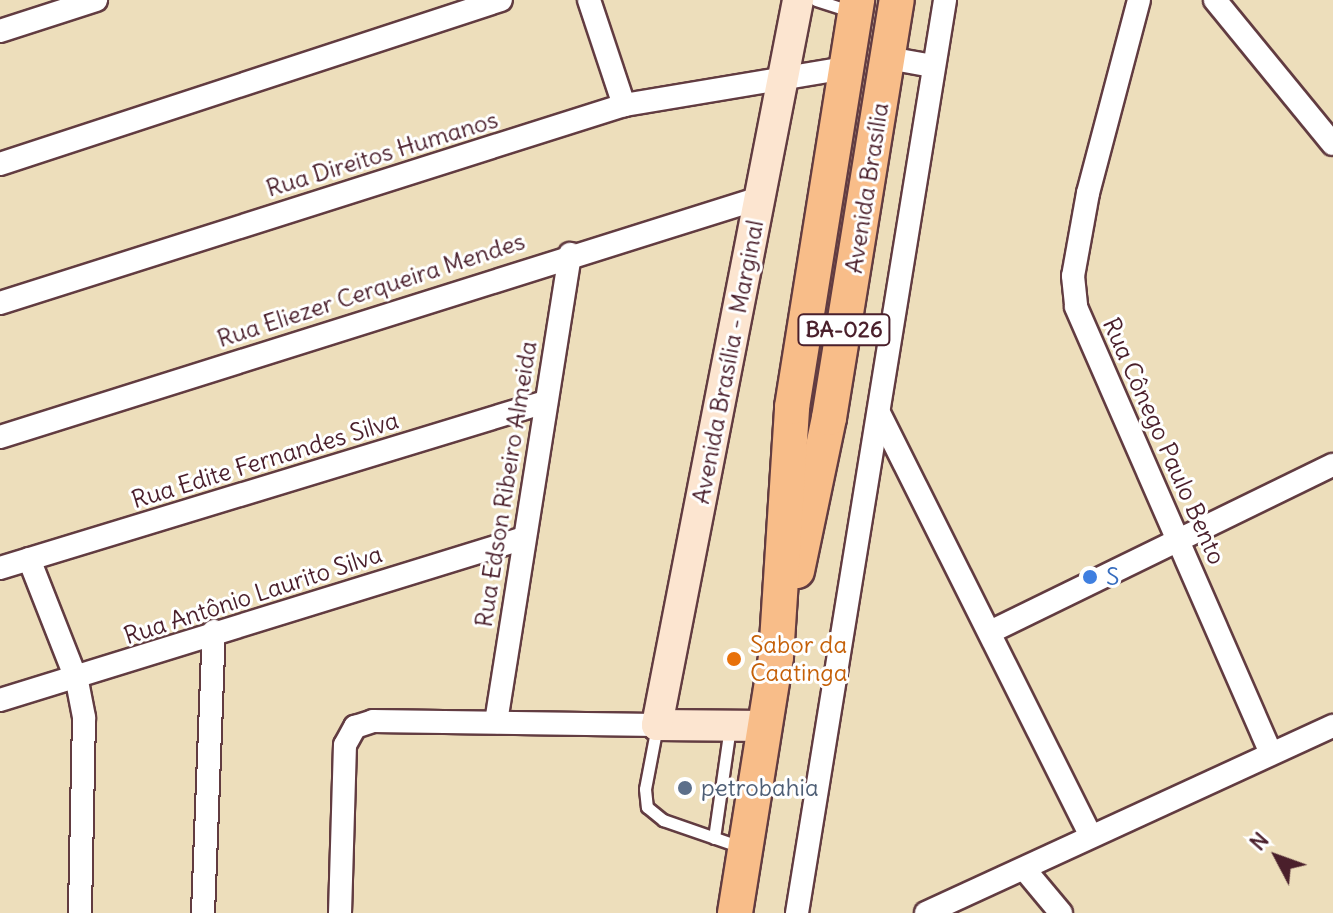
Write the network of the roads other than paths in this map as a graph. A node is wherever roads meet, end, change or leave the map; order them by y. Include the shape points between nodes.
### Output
1 (96, 0) edge
2 (501, 0) edge
3 (589, 0) edge
4 (798, 0) edge
5 (816, 0) edge
6 (897, 0) edge
7 (945, 0) edge
8 (1139, 0) edge
9 (1215, 0) edge
10 (856, 6) edge
11 (0, 31) edge
12 (888, 58) junction
13 (933, 66) junction
14 (846, 68) junction
15 (784, 76) junction
16 (624, 105) junction
17 (1333, 144) edge
18 (0, 164) edge
19 (760, 198) junction
20 (825, 206) junction
21 (865, 210) junction
22 (570, 254) junction
23 (0, 303) edge
24 (545, 402) junction
25 (879, 413) junction
26 (0, 437) edge
27 (1333, 465) edge
28 (521, 539) junction
29 (1182, 542) junction
30 (29, 559) junction
31 (0, 568) edge
32 (214, 631) junction
33 (990, 632) junction
34 (776, 657) junction
35 (77, 681) junction
36 (0, 700) edge
37 (496, 722) junction
38 (657, 725) junction
39 (730, 726) junction
40 (766, 726) junction
41 (1333, 726) edge
42 (1271, 753) junction
43 (1090, 835) junction
44 (730, 843) junction
45 (1025, 870) junction
46 (80, 913) edge
47 (203, 913) edge
48 (340, 913) edge
49 (735, 913) edge
50 (797, 913) edge
51 (926, 913) edge
52 (1061, 913) edge

1 - 11 street
2 - 18 street
3 - 16 street
4 - 15 street, Avenida Brasília - Marginal
5 - 10 lane
6 - 12 main road, Avenida Brasília / BA-026
7 - 13 street
8 - 29 street, Rua Cônego Paulo Bento via 1088,193 1073,276 1086,336
9 - 17 street
10 - 14 main road, Avenida Brasília / BA-026
12 - 13 street
12 - 21 main road, Avenida Brasília / BA-026
13 - 25 street
14 - 15 street, Rua Direitos Humanos
14 - 20 main road, Avenida Brasília / BA-026
15 - 16 street, Rua Direitos Humanos
15 - 19 street, Avenida Brasília - Marginal
16 - 23 street, Rua Direitos Humanos
19 - 22 street, Rua Eliezer Cerqueira Mendes
19 - 38 street, Avenida Brasília - Marginal
20 - 21 main road
20 - 34 main road, Avenida Brasília / BA-026 via 792,407
21 - 34 main road, Avenida Brasília / BA-026 via 811,517
22 - 24 street, Rua Edson Ribeiro Almeida
22 - 26 street, Rua Eliezer Cerqueira Mendes
24 - 28 street, Rua Edson Ribeiro Almeida
24 - 30 street, Rua Edite Fernandes Silva
25 - 33 street
25 - 50 street
27 - 29 street
28 - 32 street, Rua Antônio Laurito Silva
28 - 37 street, Rua Edson Ribeiro Almeida
29 - 33 street
29 - 42 street, Rua Cônego Paulo Bento
30 - 31 street, Rua Edite Fernandes Silva
30 - 35 street
32 - 35 street, Rua Antônio Laurito Silva
32 - 47 street
33 - 43 street
34 - 40 main road, Avenida Brasília / BA-026
35 - 36 street, Rua Antônio Laurito Silva
35 - 46 street via 86,741
37 - 38 street
37 - 48 street via 373,721 355,727 345,745
38 - 39 street
38 - 44 lane via 645,789 647,807 663,820
39 - 40 street
39 - 44 lane
40 - 44 main road, Avenida Brasília / BA-026
41 - 42 street
42 - 43 street
43 - 45 street
44 - 49 main road, Avenida Brasília / BA-026
45 - 51 street
45 - 52 street

